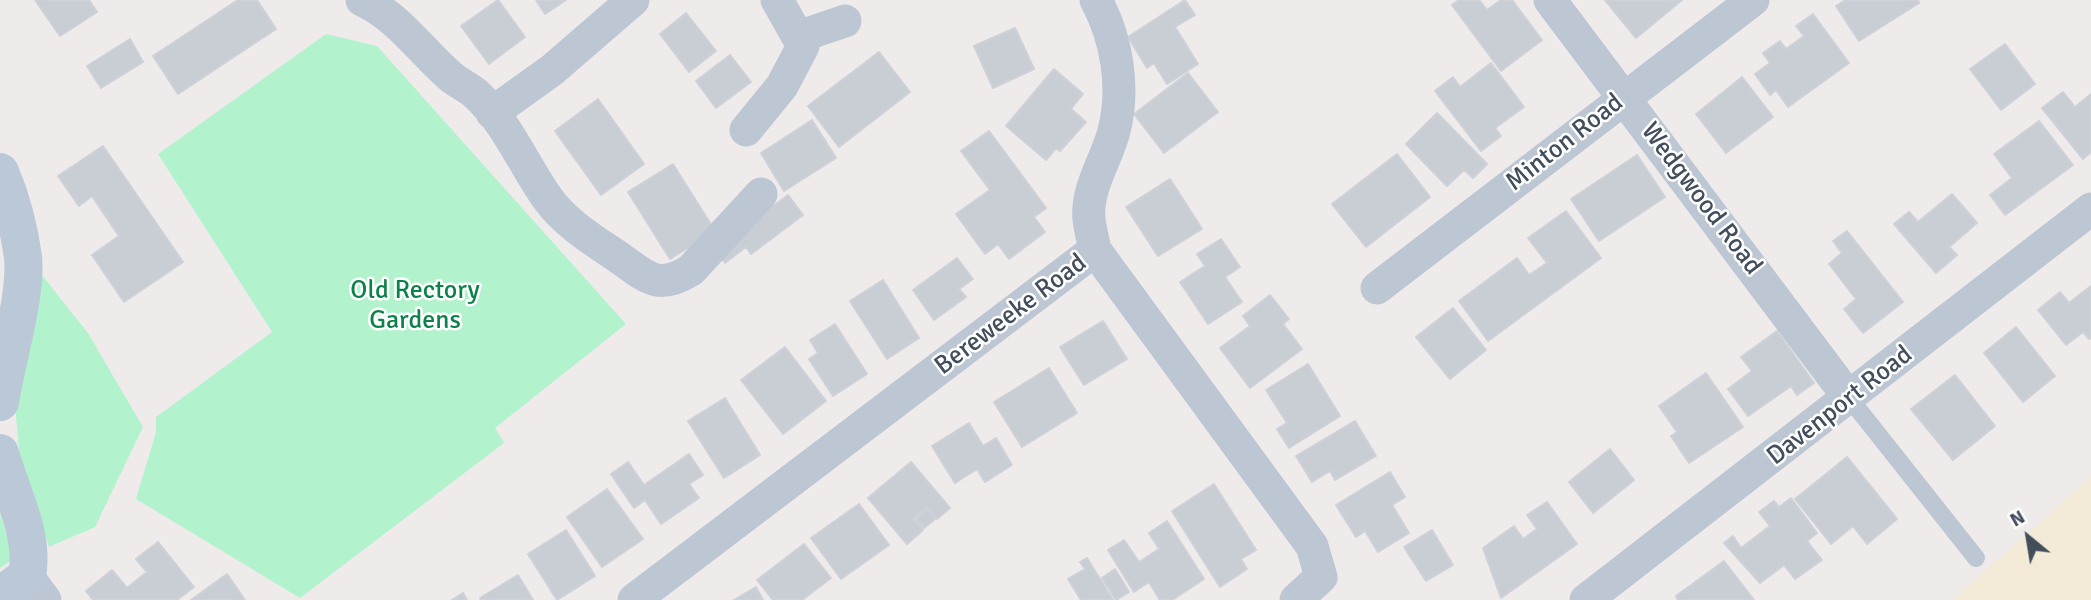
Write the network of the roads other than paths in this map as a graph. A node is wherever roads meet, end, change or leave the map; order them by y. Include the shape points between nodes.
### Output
1 (362, 0) edge
2 (633, 0) edge
3 (778, 0) edge
4 (1096, 0) edge
5 (1550, 0) edge
6 (1753, 0) edge
7 (845, 21) dead end
8 (798, 37) junction
9 (1625, 97) junction
10 (492, 113) junction
11 (746, 130) dead end
12 (0, 172) edge
13 (761, 194) dead end
14 (2091, 209) edge
15 (1096, 250) junction
16 (1377, 288) dead end
17 (1850, 399) junction
18 (0, 402) edge
19 (0, 453) edge
20 (1976, 558) dead end
21 (24, 591) edge
22 (634, 600) edge
23 (1296, 600) edge
24 (1586, 600) edge

1 - 10 street via 396,21
2 - 10 street via 552,70
3 - 8 street
4 - 15 street via 1110,25 1119,83 1114,131 1088,216
5 - 9 street, Wedgwood Road
6 - 9 street, Minton Road
7 - 8 street
8 - 11 street via 803,46 782,86
9 - 16 street, Minton Road
9 - 17 street, Wedgwood Road
10 - 13 street via 547,199 573,227 653,280 678,278 691,270
12 - 18 street via 23,259
14 - 17 street, Davenport Road
15 - 22 street, Bereweeke Road
15 - 23 street, Bereweeke Road via 1312,546 1321,577
17 - 20 lane
17 - 24 street, Davenport Road
19 - 21 street via 28,538 31,557

